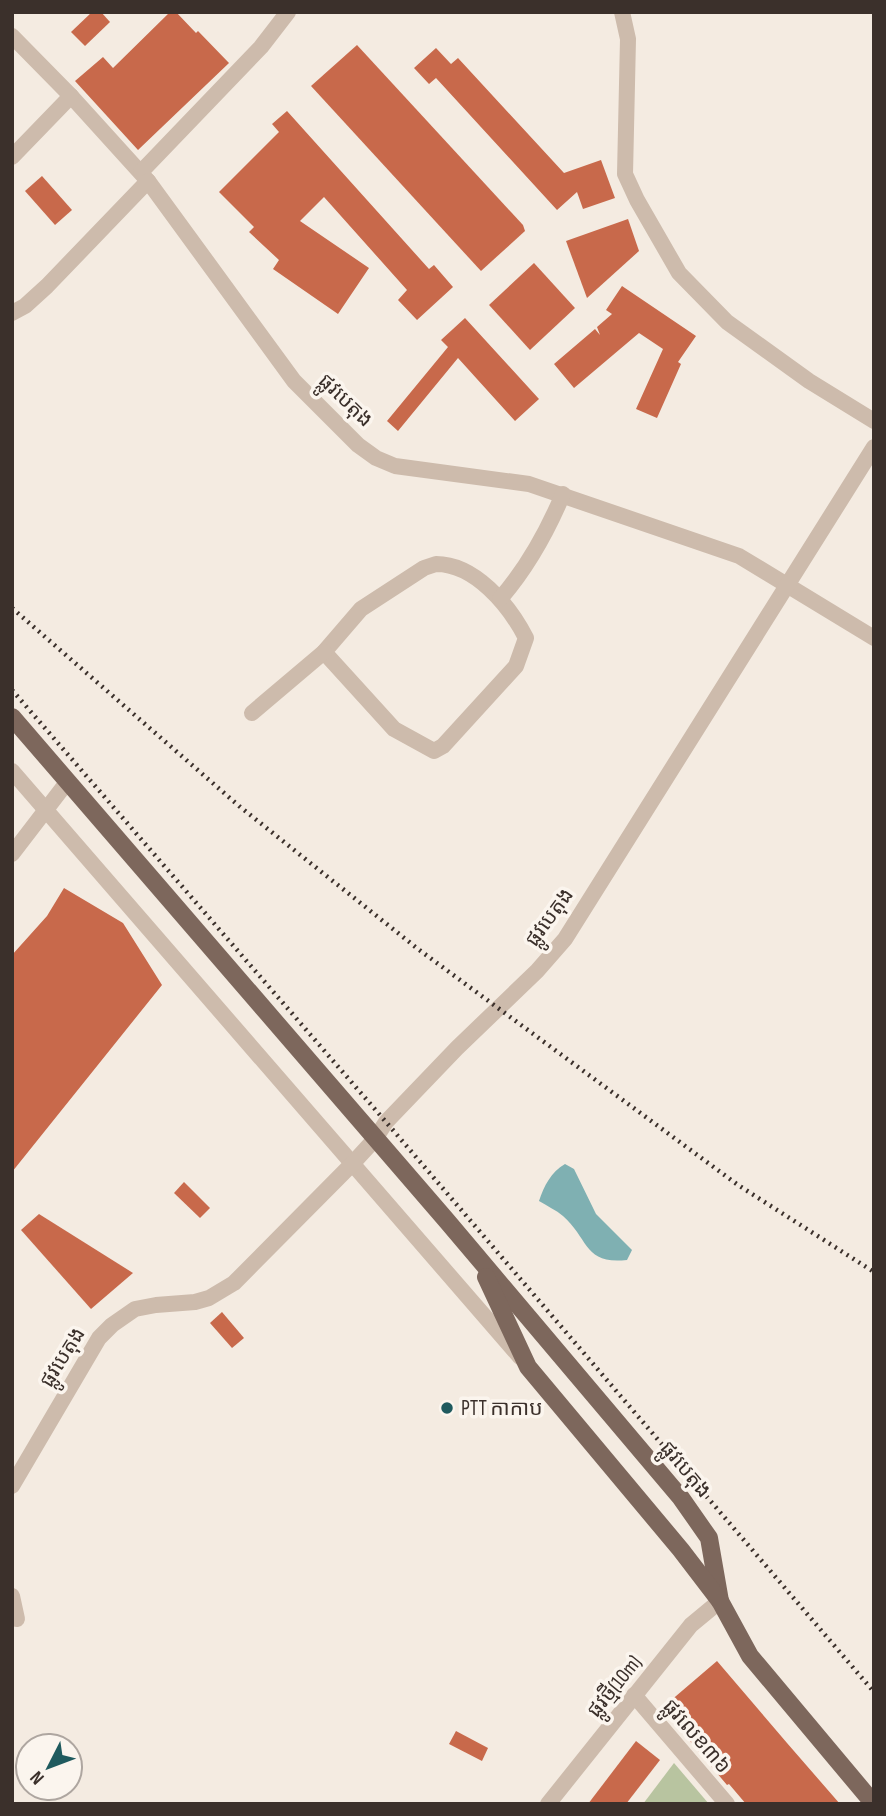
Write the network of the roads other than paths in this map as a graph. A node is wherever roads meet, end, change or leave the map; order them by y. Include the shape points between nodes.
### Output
1 (288, 12) edge
2 (622, 12) edge
3 (12, 36) edge
4 (71, 96) junction
5 (12, 157) edge
6 (145, 176) junction
7 (12, 313) edge
8 (874, 421) edge
9 (874, 447) edge
10 (563, 494) junction
11 (788, 585) junction
12 (500, 599) junction
13 (873, 635) edge
14 (324, 652) junction
15 (252, 713) dead end
16 (12, 717) edge
17 (12, 771) edge
18 (68, 781) junction
19 (46, 810) junction
20 (12, 853) edge
21 (375, 1139) junction
22 (353, 1163) junction
23 (475, 1254) junction
24 (528, 1367) junction
25 (12, 1486) edge
26 (12, 1596) edge
27 (720, 1601) junction
28 (17, 1619) dead end
29 (634, 1695) junction
30 (548, 1804) edge
31 (727, 1804) edge
32 (874, 1804) edge

1 - 6 street
2 - 8 street via 628,39 625,174 679,273 727,322 809,382
3 - 4 street, ផ្លូវបេតុង
4 - 5 street
4 - 6 street, ផ្លូវបេតុង
6 - 7 street via 47,286
6 - 10 street, ផ្លូវបេតុង via 294,381 358,445 395,466 520,482
9 - 11 street, ផ្លូវបេតុង
10 - 11 street, ផ្លូវបេតុង via 739,556
10 - 12 street via 550,525
11 - 13 street, ផ្លូវបេតុង
11 - 21 street, ផ្លូវបេតុង via 565,939 386,1122
12 - 14 street via 464,570 436,564 362,609
12 - 14 street via 526,638 522,653 516,666 434,751 394,729
14 - 15 street
16 - 18 main road, ផ្លូវបេតុង
17 - 19 street
18 - 19 street
18 - 21 main road, ផ្លូវបេតុង
19 - 20 street
19 - 22 street
21 - 22 street, ផ្លូវបេតុង
21 - 23 main road, ផ្លូវបេតុង
22 - 24 street
22 - 25 street, ផ្លូវបេតុង via 234,1283 195,1302 135,1309 111,1325
23 - 24 main road, ផ្លូវបេតុង
23 - 27 main road, ផ្លូវបេតុង via 699,1520 709,1538
24 - 27 main road, ផ្លូវបេតុង
26 - 28 street
27 - 29 street, ផ្លូវថ្មី(10m) via 691,1625
27 - 32 main road, ផ្លូវបេតុង via 757,1665
29 - 30 street, ផ្លូវថ្មី(10m)
29 - 31 street, ផ្លូវលេខ៣៦

